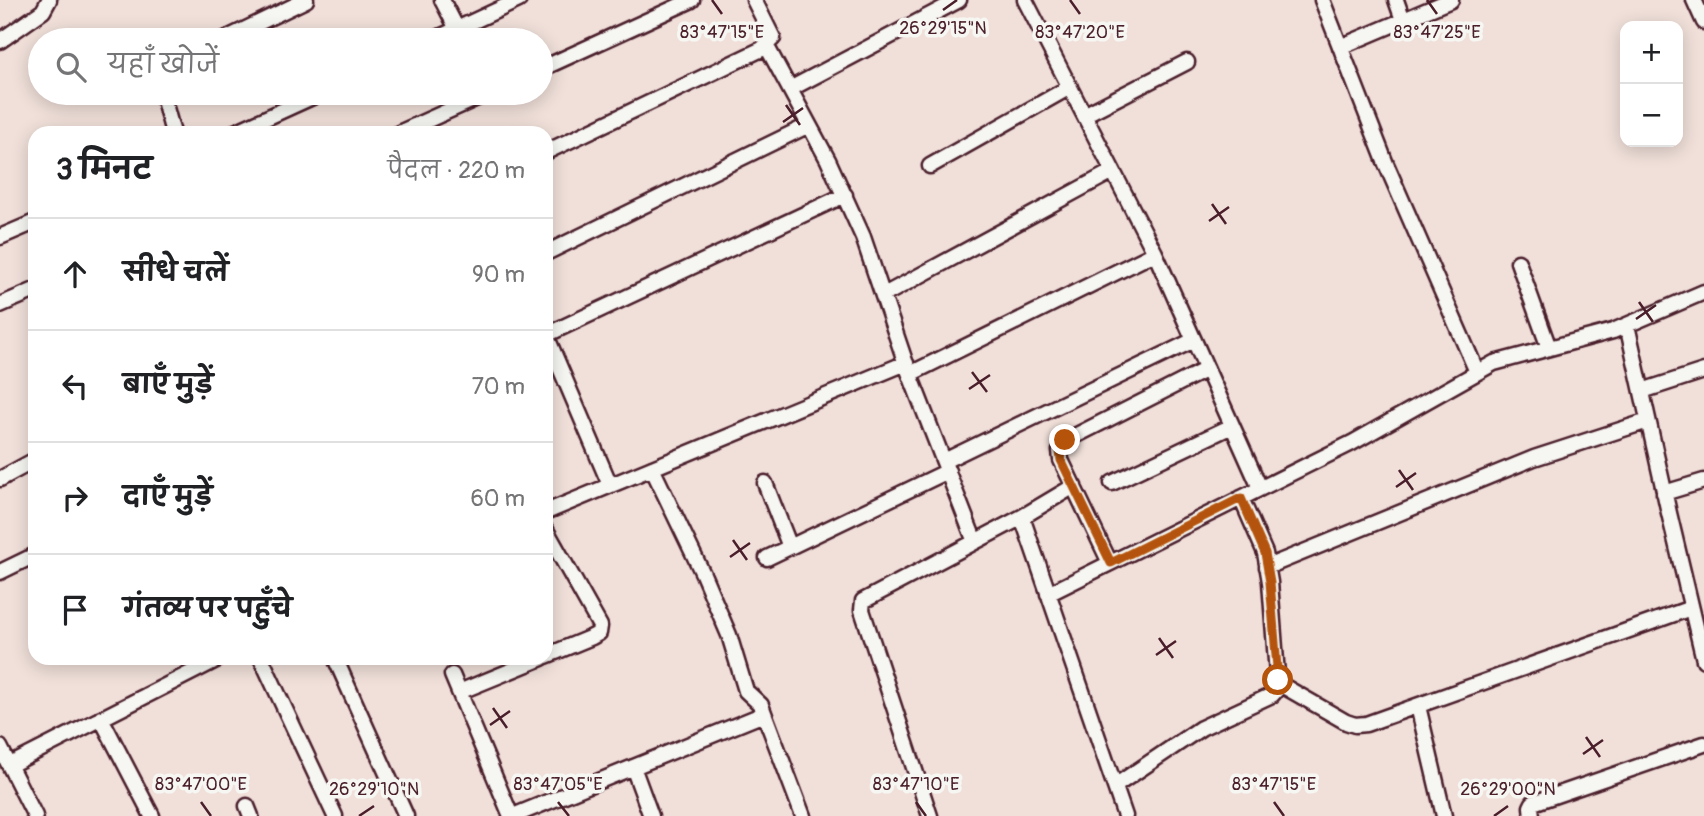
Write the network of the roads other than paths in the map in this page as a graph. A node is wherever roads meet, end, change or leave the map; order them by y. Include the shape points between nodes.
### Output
1 (49, 0) edge
2 (306, 0) edge
3 (442, 0) edge
4 (519, 0) edge
5 (692, 0) edge
6 (754, 0) edge
7 (959, 0) edge
8 (1025, 0) edge
9 (1322, 0) edge
10 (1396, 0) edge
11 (1451, 0) edge
12 (1694, 0) edge
13 (1403, 20) junction
14 (1704, 22) edge
15 (248, 28) edge
16 (456, 28) edge
17 (459, 28) edge
18 (0, 41) edge
19 (766, 45) junction
20 (1340, 47) junction
21 (1187, 62) dead end
22 (553, 64) edge
23 (1070, 88) junction
24 (790, 89) junction
25 (165, 105) edge
26 (295, 105) edge
27 (461, 105) edge
28 (1084, 115) junction
29 (810, 125) junction
30 (171, 126) edge
31 (248, 126) edge
32 (415, 126) edge
33 (553, 149) edge
34 (930, 166) dead end
35 (1113, 171) junction
36 (845, 195) junction
37 (28, 225) edge
38 (0, 237) edge
39 (553, 250) edge
40 (1155, 253) junction
41 (1518, 262) dead end
42 (1704, 292) edge
43 (28, 293) edge
44 (884, 295) junction
45 (0, 305) edge
46 (1627, 326) junction
47 (553, 332) edge
48 (1194, 340) junction
49 (1549, 348) junction
50 (553, 351) edge
51 (908, 368) junction
52 (1207, 369) junction
53 (1704, 371) edge
54 (1477, 372) junction
55 (1642, 391) junction
56 (1648, 421) junction
57 (1233, 426) junction
58 (28, 464) edge
59 (946, 466) junction
60 (652, 468) junction
61 (0, 479) edge
62 (1704, 481) edge
63 (765, 483) dead end
64 (1112, 484) dead end
65 (610, 485) junction
66 (1074, 486) junction
67 (1260, 488) junction
68 (1664, 493) junction
69 (1241, 498) junction
70 (553, 509) edge
71 (1022, 517) junction
72 (553, 542) edge
73 (975, 542) junction
74 (790, 547) junction
75 (560, 555) junction
76 (28, 558) edge
77 (553, 558) edge
78 (767, 558) dead end
79 (1111, 563) junction
80 (1267, 567) junction
81 (0, 572) edge
82 (1048, 594) junction
83 (1691, 608) junction
84 (553, 653) edge
85 (1704, 660) edge
86 (206, 665) edge
87 (264, 665) edge
88 (338, 665) edge
89 (525, 665) edge
90 (452, 676) dead end
91 (1278, 683) junction
92 (459, 692) junction
93 (1418, 706) junction
94 (764, 714) junction
95 (101, 718) junction
96 (1704, 744) edge
97 (0, 747) edge
98 (10, 765) junction
99 (633, 767) junction
100 (1115, 786) junction
101 (35, 816) edge
102 (152, 816) edge
103 (335, 816) edge
104 (406, 816) edge
105 (512, 816) edge
106 (651, 816) edge
107 (803, 816) edge
108 (930, 816) edge
109 (1125, 816) edge
110 (1444, 816) edge
111 (1532, 816) edge

1 - 18 street via 43,11
2 - 15 street
3 - 16 street
4 - 17 street
5 - 22 street
6 - 19 street via 774,38
7 - 24 street
8 - 23 street
9 - 20 street
10 - 13 street
11 - 13 street
12 - 14 street
13 - 20 street
19 - 24 street
19 - 33 street
20 - 54 street
21 - 28 street
23 - 28 street
23 - 34 street
24 - 29 street
25 - 30 street
26 - 31 street
27 - 32 street
28 - 35 street
29 - 36 street
29 - 39 street
35 - 40 street
35 - 44 street
36 - 44 street
36 - 47 street
37 - 38 street
40 - 48 street
40 - 51 street
41 - 49 street
42 - 46 street
43 - 45 street
44 - 51 street
46 - 49 street
46 - 55 street
48 - 52 street
48 - 59 street
49 - 54 street
50 - 65 street
51 - 59 street
51 - 60 street
52 - 57 street
52 - 66 street via 1065,440 1061,460
53 - 55 street
54 - 67 street via 1352,443
55 - 56 street
56 - 68 street
56 - 80 street via 1546,454
57 - 64 street
57 - 67 street
58 - 61 street
59 - 73 street
59 - 74 street
60 - 65 street
60 - 94 street via 729,635 746,691
62 - 68 street
63 - 74 street
65 - 70 street
66 - 71 street
66 - 79 street
67 - 69 street
68 - 83 street
69 - 79 street
69 - 80 street
71 - 73 street
71 - 82 street
72 - 75 street
73 - 108 street via 863,601 862,610
74 - 78 street
75 - 77 street
75 - 84 street via 600,626 599,633
76 - 81 street
79 - 82 street
80 - 91 street
82 - 100 street
83 - 85 street
83 - 93 street
86 - 95 street
87 - 103 street
88 - 104 street
89 - 92 street
90 - 92 street
91 - 93 street via 1355,725
91 - 100 street via 1272,695 1201,728
92 - 105 street
93 - 110 street
94 - 99 street
94 - 107 street
95 - 98 street
95 - 102 street
96 - 111 street via 1534,803
97 - 98 street
98 - 101 street
99 - 105 street
99 - 106 street
100 - 109 street

